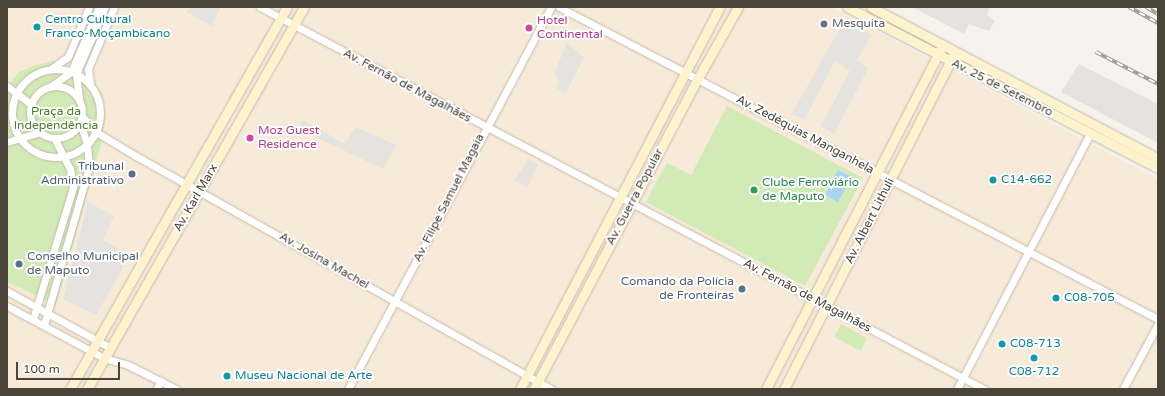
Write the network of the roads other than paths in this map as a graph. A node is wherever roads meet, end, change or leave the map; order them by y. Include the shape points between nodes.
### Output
1 (89, 7) edge
2 (99, 7) edge
3 (105, 7) edge
4 (114, 7) edge
5 (260, 7) edge
6 (287, 7) edge
7 (304, 7) edge
8 (551, 7) edge
9 (559, 7) edge
10 (720, 7) edge
11 (738, 7) edge
12 (847, 7) edge
13 (871, 7) edge
14 (281, 18) junction
15 (294, 25) junction
16 (942, 46) junction
17 (955, 52) junction
18 (937, 55) junction
19 (950, 62) junction
20 (48, 69) junction
21 (686, 72) junction
22 (74, 73) junction
23 (698, 78) junction
24 (7, 86) edge
25 (91, 86) junction
26 (49, 88) junction
27 (17, 92) junction
28 (12, 103) junction
29 (80, 103) junction
30 (32, 105) junction
31 (7, 110) edge
32 (81, 119) junction
33 (485, 127) junction
34 (40, 132) junction
35 (96, 132) junction
36 (1090, 134) junction
37 (54, 138) junction
38 (20, 139) junction
39 (7, 142) edge
40 (87, 144) junction
41 (65, 156) junction
42 (1158, 158) edge
43 (1158, 168) edge
44 (876, 173) junction
45 (891, 180) junction
46 (188, 184) junction
47 (200, 191) junction
48 (619, 198) junction
49 (631, 204) junction
50 (1027, 251) junction
51 (7, 291) edge
52 (812, 299) junction
53 (396, 302) junction
54 (7, 306) edge
55 (826, 306) junction
56 (37, 307) junction
57 (48, 313) junction
58 (33, 319) junction
59 (1158, 319) edge
60 (1158, 324) edge
61 (44, 325) junction
62 (97, 341) junction
63 (109, 347) junction
64 (91, 351) junction
65 (104, 358) junction
66 (527, 375) junction
67 (963, 378) junction
68 (160, 381) junction
69 (536, 385) edge
70 (70, 389) edge
71 (87, 389) edge
72 (157, 389) edge
73 (176, 389) edge
74 (348, 389) edge
75 (520, 389) edge
76 (552, 389) edge
77 (766, 389) edge
78 (784, 389) edge
79 (957, 389) edge
80 (984, 389) edge
81 (1123, 389) edge

1 - 20 street via 68,57
2 - 22 street
3 - 22 street
4 - 25 street via 88,69
5 - 14 street, Av. Fernão de Magalhães
6 - 14 street, Av. Karl Marx
7 - 15 street, Av. Karl Marx
8 - 33 street, Av. Filipe Samuel Magaia
9 - 21 street, Av. Zedéquias Manganhela
10 - 21 street, Av. Guerra Popular
11 - 23 street, Av. Guerra Popular
12 - 18 street, Av. 25 de Setembro
13 - 16 street, Av. 25 de Setembro
14 - 15 street, Av. Fernão de Magalhães
14 - 46 street, Av. Karl Marx
15 - 33 street, Av. Fernão de Magalhães
15 - 47 street, Av. Karl Marx
16 - 17 street, Av. 25 de Setembro
16 - 18 street, Av. Albert Lithuli
17 - 19 street, Av. Albert Lithuli
17 - 42 street, Av. 25 de Setembro
18 - 19 street, Av. 25 de Setembro
18 - 44 street, Av. Albert Lithuli
19 - 36 street, Av. 25 de Setembro
19 - 45 street, Av. Albert Lithuli
20 - 22 street
20 - 27 street via 25,81
21 - 23 street, Av. Zedéquias Manganhela
21 - 48 street, Av. Guerra Popular
22 - 25 street
22 - 26 street
22 - 29 street
23 - 44 street, Av. Zedéquias Manganhela
23 - 49 street, Av. Guerra Popular
24 - 27 street
25 - 35 street via 99,103 100,113
26 - 29 street via 64,88 71,91
26 - 30 street via 35,98
27 - 28 street
27 - 30 street
28 - 31 street
28 - 38 street via 14,128
29 - 32 street
30 - 34 street via 32,120
32 - 35 street, Av. Josina Machel
32 - 37 street via 70,134
32 - 40 street
33 - 48 street, Av. Fernão de Magalhães
33 - 53 street, Av. Filipe Samuel Magaia
34 - 37 street
34 - 38 street
35 - 40 street
35 - 46 street, Av. Josina Machel
36 - 43 street, Av. 25 de Setembro
36 - 50 street
37 - 41 street
38 - 39 street
38 - 41 street via 39,154
40 - 41 street
40 - 57 street via 87,176
41 - 56 street via 72,179 72,194
44 - 45 street, Av. Zedéquias Manganhela
44 - 52 street, Av. Albert Lithuli
45 - 50 street, Av. Zedéquias Manganhela
45 - 55 street, Av. Albert Lithuli
46 - 47 street, Av. Josina Machel
46 - 62 street, Av. Karl Marx
47 - 53 street, Av. Josina Machel
47 - 63 street, Av. Karl Marx
48 - 49 street, Av. Fernão de Magalhães
48 - 66 street, Av. Guerra Popular
49 - 52 street, Av. Fernão de Magalhães
49 - 69 street, Av. Guerra Popular
50 - 59 street, Av. Zedéquias Manganhela
50 - 67 street
51 - 56 street
52 - 55 street, Av. Fernão de Magalhães
52 - 77 street, Av. Albert Lithuli
53 - 66 street, Av. Josina Machel
53 - 74 street, Av. Filipe Samuel Magaia
54 - 58 street
55 - 67 street, Av. Fernão de Magalhães
55 - 78 street, Av. Albert Lithuli
56 - 57 street
56 - 58 street
57 - 61 street
57 - 62 street
58 - 61 street
60 - 81 street
61 - 64 street
62 - 63 street
62 - 64 street, Av. Karl Marx
63 - 65 street, Av. Karl Marx
64 - 65 street
64 - 70 street, Av. Karl Marx
65 - 68 street
65 - 71 street, Av. Karl Marx
66 - 69 street, Av. Josina Machel
66 - 75 street, Av. Guerra Popular
67 - 79 street
67 - 80 street, Av. Fernão de Magalhães
68 - 72 street
68 - 73 street
69 - 76 street, Av. Josina Machel

